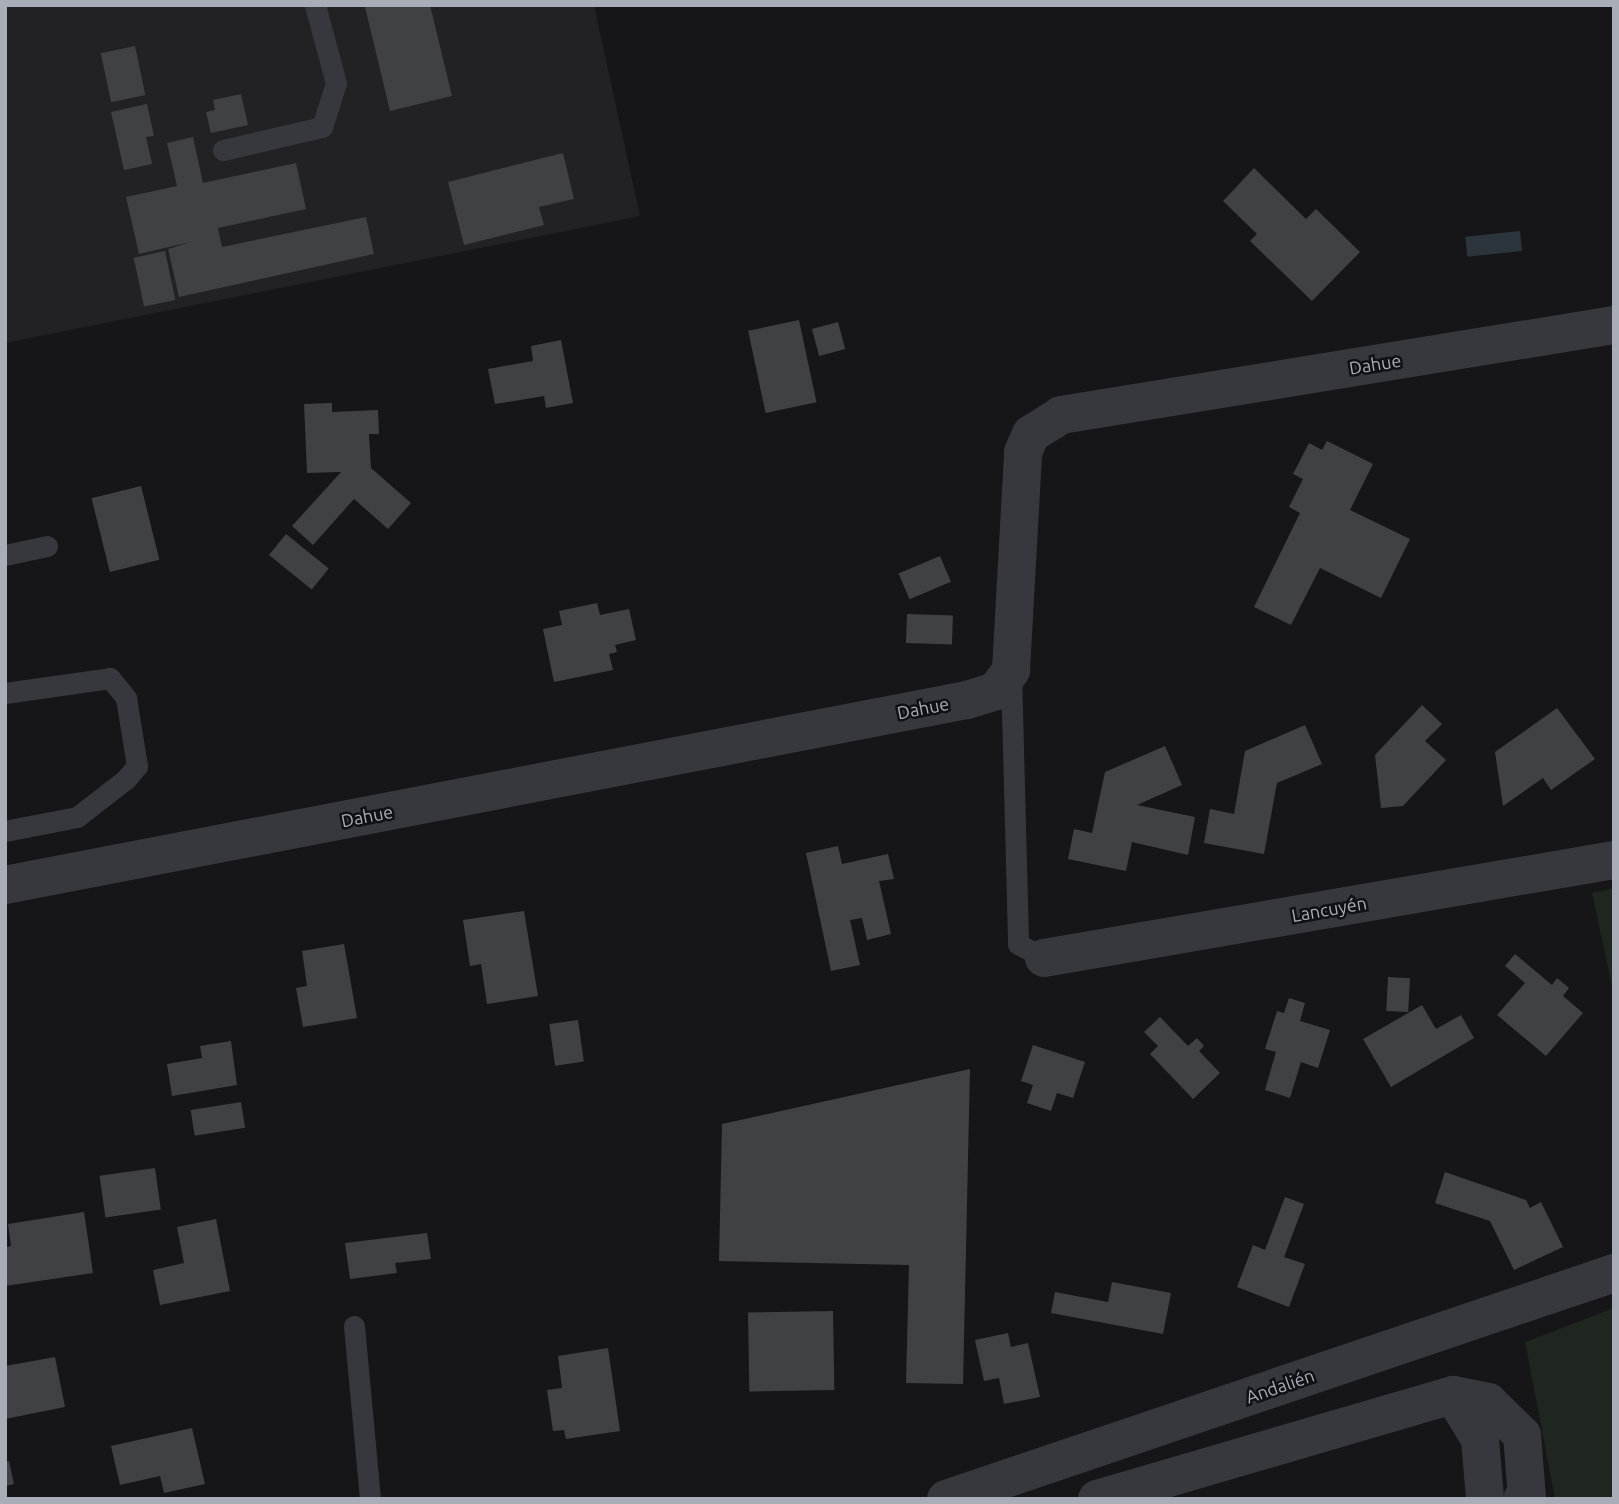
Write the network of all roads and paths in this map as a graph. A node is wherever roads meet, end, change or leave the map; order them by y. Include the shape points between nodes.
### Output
1 (315, 5) edge
2 (223, 149) dead end
3 (1614, 325) edge
4 (47, 546) dead end
5 (5, 555) edge
6 (1012, 670) junction
7 (5, 693) edge
8 (5, 831) edge
9 (1614, 860) edge
10 (5, 885) edge
11 (1044, 958) joint
12 (1614, 1273) edge
13 (354, 1326) dead end
14 (1453, 1395) junction
15 (987, 1492) edge
16 (370, 1499) edge
17 (946, 1499) edge
18 (1097, 1499) edge
19 (1485, 1499) edge
20 (1521, 1499) edge

1 - 2 lane via 336,82 322,127
3 - 6 street, Dahue via 1061,415 1031,434 1023,452
4 - 5 lane
6 - 10 street, Dahue via 996,691 967,700
6 - 11 lane via 1018,944
7 - 8 lane via 110,678 125,698 137,766 76,817
9 - 11 street, Lancuyén
12 - 15 street, Andalién
13 - 16 lane
14 - 18 street
14 - 19 street via 1480,1439
14 - 20 street via 1488,1402 1522,1435 1527,1497
15 - 17 street, Andalién

